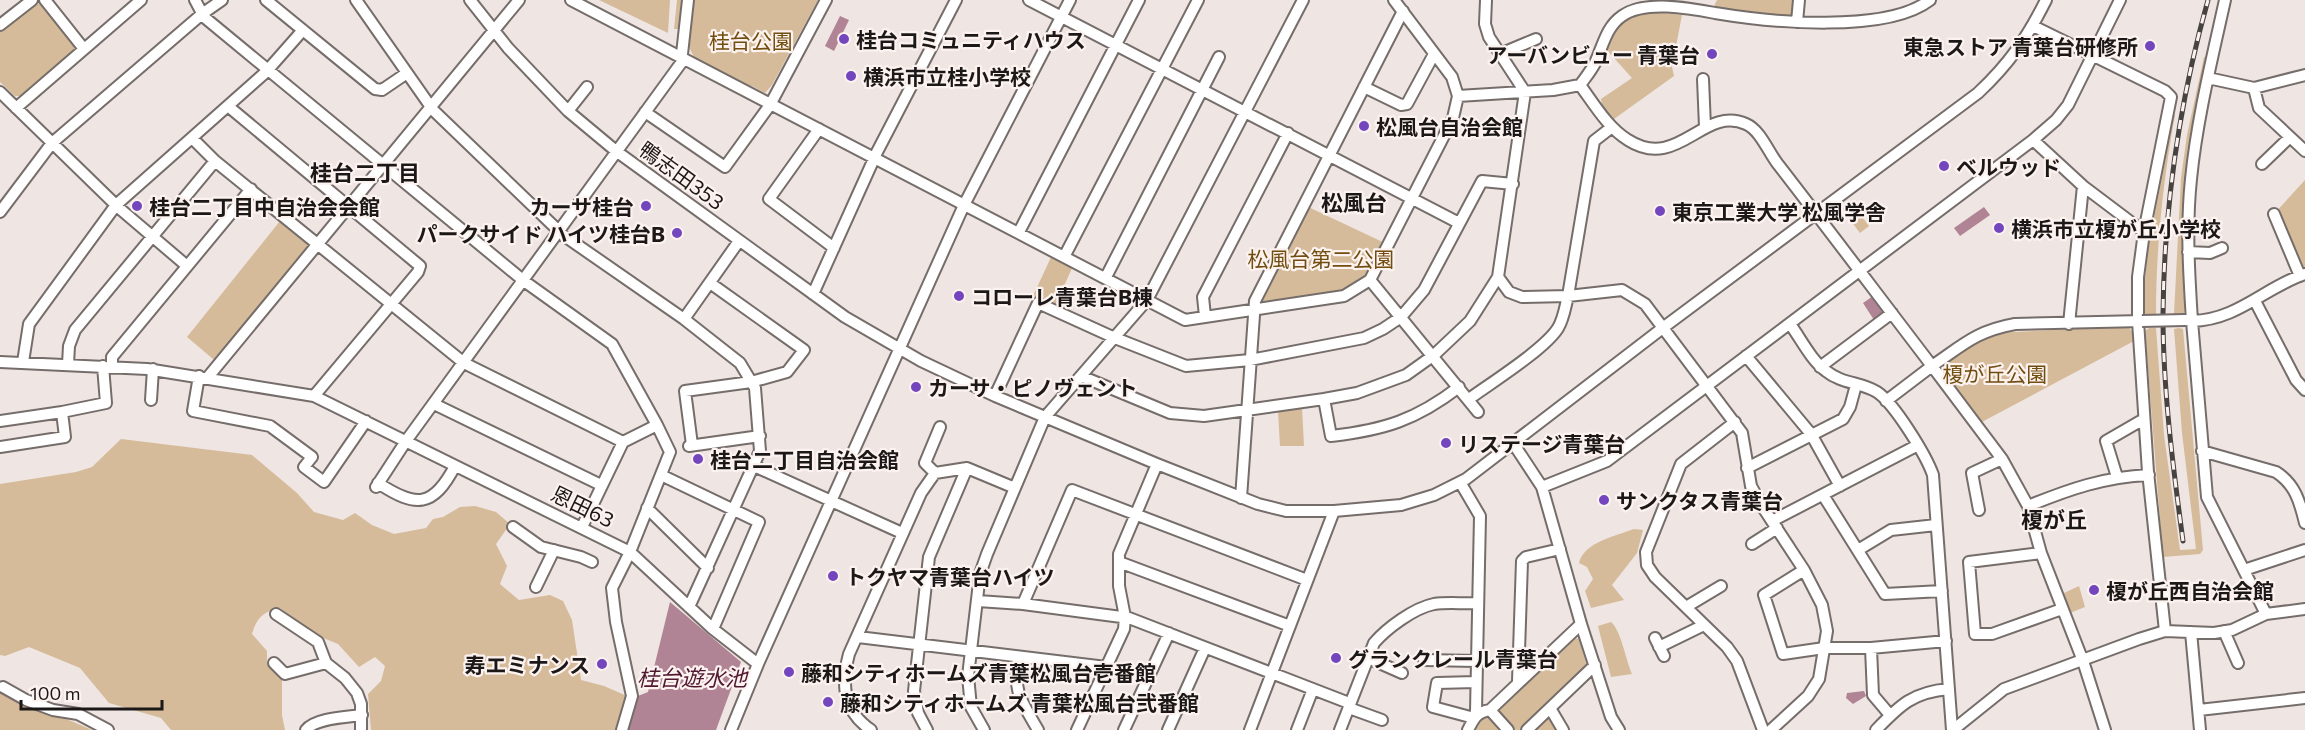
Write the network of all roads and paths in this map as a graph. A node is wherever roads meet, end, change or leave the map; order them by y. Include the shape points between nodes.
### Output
1 (32, 0) edge
2 (45, 0) edge
3 (141, 0) edge
4 (195, 0) edge
5 (222, 0) edge
6 (267, 0) edge
7 (356, 0) edge
8 (470, 0) edge
9 (519, 0) edge
10 (571, 0) edge
11 (688, 0) edge
12 (826, 0) edge
13 (956, 0) edge
14 (1029, 0) edge
15 (1070, 0) edge
16 (1138, 0) edge
17 (1197, 0) edge
18 (1303, 0) edge
19 (1394, 0) edge
20 (1486, 0) edge
21 (1799, 0) edge
22 (1930, 0) edge
23 (2046, 0) edge
24 (2120, 0) edge
25 (2225, 0) edge
26 (1707, 5) edge
27 (1403, 11) junction
28 (202, 14) junction
29 (1062, 16) junction
30 (1797, 22) junction
31 (0, 25) edge
32 (2033, 26) junction
33 (303, 30) junction
34 (493, 30) junction
35 (1536, 39) dead end
36 (1116, 45) junction
37 (84, 49) junction
38 (1434, 54) junction
39 (1500, 54) junction
40 (1219, 57) dead end
41 (2093, 57) junction
42 (682, 58) junction
43 (1162, 69) junction
44 (268, 70) junction
45 (407, 73) junction
46 (2305, 75) edge
47 (2208, 78) junction
48 (1703, 79) dead end
49 (1580, 85) junction
50 (587, 87) dead end
51 (1364, 87) junction
52 (2253, 88) junction
53 (1202, 90) junction
54 (0, 92) edge
55 (1525, 92) junction
56 (1458, 96) junction
57 (770, 105) junction
58 (431, 106) junction
59 (229, 107) junction
60 (16, 108) junction
61 (568, 111) junction
62 (645, 112) junction
63 (1245, 112) junction
64 (1612, 127) junction
65 (1705, 127) junction
66 (819, 129) junction
67 (1288, 133) junction
68 (2290, 137) junction
69 (192, 139) junction
70 (2033, 140) junction
71 (52, 143) junction
72 (616, 151) junction
73 (2305, 151) edge
74 (1330, 155) junction
75 (875, 158) junction
76 (215, 161) junction
77 (2262, 164) dead end
78 (382, 165) junction
79 (1513, 184) junction
80 (2083, 186) junction
81 (251, 189) junction
82 (1412, 197) junction
83 (117, 205) junction
84 (964, 205) junction
85 (349, 206) junction
86 (0, 212) edge
87 (1817, 213) junction
88 (2274, 214) dead end
89 (1460, 222) junction
90 (561, 231) junction
91 (1019, 232) junction
92 (2144, 232) junction
93 (152, 237) junction
94 (740, 241) junction
95 (318, 243) junction
96 (834, 248) junction
97 (2222, 248) dead end
98 (2188, 252) junction
99 (1064, 257) junction
100 (187, 266) junction
101 (1860, 271) junction
102 (2302, 275) edge
103 (1106, 277) junction
104 (1498, 277) junction
105 (1370, 280) junction
106 (524, 281) junction
107 (710, 283) junction
108 (813, 294) junction
109 (1568, 296) junction
110 (1147, 300) junction
111 (2255, 301) junction
112 (392, 304) junction
113 (1254, 309) junction
114 (1892, 313) junction
115 (1205, 316) junction
116 (1401, 316) junction
117 (684, 319) junction
118 (2188, 320) junction
119 (2140, 321) junction
120 (1790, 324) junction
121 (2069, 324) junction
122 (1664, 327) junction
123 (1115, 338) junction
124 (898, 350) junction
125 (1434, 355) junction
126 (1746, 356) junction
127 (1250, 360) junction
128 (0, 362) edge
129 (23, 363) junction
130 (464, 363) junction
131 (68, 364) junction
132 (108, 366) junction
133 (1932, 366) junction
134 (1820, 367) junction
135 (153, 369) junction
136 (1081, 376) junction
137 (203, 377) junction
138 (751, 382) junction
139 (1856, 385) junction
140 (1707, 386) junction
141 (1459, 387) junction
142 (2305, 390) edge
143 (148, 394) dead end
144 (314, 396) junction
145 (994, 396) junction
146 (1324, 399) junction
147 (1469, 399) junction
148 (1886, 401) junction
149 (434, 404) junction
150 (1246, 411) junction
151 (62, 412) junction
152 (1478, 412) dead end
153 (1045, 417) junction
154 (2144, 419) junction
155 (0, 421) edge
156 (366, 421) junction
157 (1735, 422) junction
158 (657, 425) junction
159 (940, 427) dead end
160 (760, 436) junction
161 (1812, 436) junction
162 (406, 441) junction
163 (623, 442) junction
164 (1513, 443) junction
165 (1918, 445) junction
166 (0, 447) edge
167 (2202, 451) junction
168 (2002, 459) junction
169 (1157, 464) junction
170 (454, 466) junction
171 (754, 466) junction
172 (967, 468) junction
173 (1747, 468) junction
174 (935, 473) junction
175 (661, 475) junction
176 (2149, 475) junction
177 (2117, 477) junction
178 (1460, 482) junction
179 (601, 485) junction
180 (1840, 486) junction
181 (1542, 487) junction
182 (1015, 488) junction
183 (1823, 495) junction
184 (1241, 498) junction
185 (830, 501) junction
186 (2028, 506) junction
187 (647, 508) junction
188 (734, 509) junction
189 (1979, 510) dead end
190 (1334, 511) junction
191 (1136, 514) junction
192 (2305, 523) edge
193 (1774, 525) junction
194 (1936, 525) junction
195 (513, 527) dead end
196 (582, 527) junction
197 (902, 533) junction
198 (1752, 544) dead end
199 (1560, 549) junction
200 (554, 550) junction
201 (1858, 550) junction
202 (2305, 550) edge
203 (630, 552) junction
204 (2041, 553) junction
205 (592, 562) dead end
206 (1119, 562) junction
207 (708, 568) junction
208 (1804, 570) junction
209 (2244, 570) junction
210 (1306, 580) junction
211 (1721, 586) dead end
212 (536, 587) dead end
213 (1942, 591) junction
214 (2179, 591) dead end
215 (2161, 592) junction
216 (978, 601) junction
217 (1478, 603) junction
218 (1023, 604) junction
219 (690, 607) junction
220 (1686, 608) junction
221 (2062, 609) junction
222 (2305, 609) edge
223 (276, 614) dead end
224 (2266, 614) junction
225 (1125, 617) junction
226 (1581, 624) junction
227 (1704, 625) junction
228 (1290, 626) junction
229 (713, 629) junction
230 (2165, 631) junction
231 (2191, 632) junction
232 (2224, 632) junction
233 (1169, 633) junction
234 (858, 638) junction
235 (1946, 641) junction
236 (919, 646) junction
237 (1659, 647) dead end
238 (1205, 648) junction
239 (1824, 648) junction
240 (1871, 648) junction
241 (972, 651) junction
242 (1018, 657) junction
243 (1368, 658) junction
244 (1424, 660) dead end
245 (1477, 660) junction
246 (2083, 661) junction
247 (274, 663) dead end
248 (326, 663) junction
249 (2238, 663) dead end
250 (758, 664) junction
251 (1594, 665) junction
252 (1106, 667) junction
253 (1272, 672) junction
254 (1402, 673) dead end
255 (1518, 681) junction
256 (1476, 682) junction
257 (3, 687) dead end
258 (1313, 689) junction
259 (1949, 689) junction
260 (2305, 698) edge
261 (1349, 706) junction
262 (1550, 708) junction
263 (1490, 710) junction
264 (2199, 710) junction
265 (362, 715) junction
266 (1890, 715) junction
267 (1474, 718) junction
268 (1382, 720) dead end
269 (108, 730) edge
270 (306, 730) edge
271 (361, 730) edge
272 (622, 730) edge
273 (731, 730) edge
274 (871, 730) edge
275 (927, 730) edge
276 (984, 730) edge
277 (1038, 730) edge
278 (1077, 730) edge
279 (1124, 730) edge
280 (1168, 730) edge
281 (1250, 730) edge
282 (1297, 730) edge
283 (1340, 730) edge
284 (1468, 730) edge
285 (1508, 730) edge
286 (1527, 730) edge
287 (1563, 730) edge
288 (1619, 730) edge
289 (1763, 730) edge
290 (1771, 730) edge
291 (1876, 730) edge
292 (1953, 730) edge
293 (2105, 730) edge
294 (2200, 730) edge

1 - 31 street
2 - 37 street
3 - 37 street
4 - 28 street
5 - 28 street
6 - 33 street
7 - 45 street
8 - 34 street, 鴨志田353 / 鴨志田353
9 - 34 street
10 - 42 street
11 - 42 street
12 - 57 street
13 - 75 street
14 - 29 street
15 - 29 street
16 - 36 street
17 - 43 street
18 - 63 street
19 - 27 street
20 - 39 street via 1485,24
21 - 30 street
22 - 30 street via 1895,16
23 - 32 street, 鴨志田353
24 - 41 street
25 - 47 street
26 - 30 street
26 - 49 street via 1641,7 1622,16 1602,42
27 - 38 street
27 - 51 street
28 - 44 street
28 - 71 street
29 - 36 street
29 - 84 street
32 - 41 street
32 - 87 street, 鴨志田353 via 2010,61 1978,93
33 - 44 street
33 - 45 street via 375,89 382,90
34 - 58 street
34 - 61 street, 鴨志田353 / 鴨志田353
35 - 39 street
36 - 43 street
36 - 91 street
37 - 60 street
38 - 51 street via 1407,104 1401,105
38 - 56 street via 1452,78
39 - 55 street
40 - 53 street
41 - 70 street via 2068,105
41 - 92 street via 2171,97
42 - 57 street
42 - 62 street
43 - 53 street
43 - 99 street
44 - 59 street
44 - 78 street
45 - 58 street
46 - 52 street
47 - 52 street
47 - 98 street via 2191,179
48 - 65 street
49 - 55 street
49 - 64 street
50 - 61 street
51 - 74 street
52 - 68 street via 2259,108
53 - 63 street
53 - 103 street
54 - 60 street
55 - 56 street
55 - 79 street
56 - 82 street via 1453,118
57 - 62 street via 725,167
57 - 66 street
58 - 78 street
58 - 90 street
59 - 69 street
59 - 85 street
60 - 71 street
61 - 72 street, 鴨志田353 / 鴨志田353
62 - 72 street
63 - 67 street
63 - 110 street
64 - 65 street via 1628,141 1656,149 1677,145
64 - 109 street via 1594,141
65 - 87 street via 1729,119 1748,124
66 - 75 street
66 - 96 street via 769,199
67 - 74 street
67 - 115 street via 1203,297
68 - 73 street
68 - 77 street
69 - 76 street
69 - 83 street
70 - 80 street
70 - 101 street
71 - 83 street
71 - 86 street
72 - 90 street
72 - 94 street, 鴨志田353 / 鴨志田353
74 - 82 street
74 - 113 street
75 - 84 street
75 - 96 street
76 - 81 street
76 - 93 street
78 - 85 street
78 - 106 street
79 - 89 street via 1482,181
79 - 104 street
80 - 92 street
80 - 121 street
81 - 95 street
81 - 100 street
82 - 89 street
82 - 105 street
83 - 93 street
83 - 129 street via 28,324
84 - 91 street
84 - 124 street
85 - 95 street
85 - 112 street via 420,266
87 - 101 street
87 - 122 street, 鴨志田353
88 - 102 street
89 - 116 street via 1424,290
90 - 106 street
90 - 117 street
91 - 99 street
92 - 119 street via 2138,277
93 - 100 street
93 - 131 street via 75,330
94 - 107 street
94 - 108 street, 鴨志田353 / 鴨志田353
95 - 112 street
95 - 137 street
96 - 108 street
97 - 98 street via 2210,254
98 - 118 street
99 - 103 street
100 - 132 street
101 - 114 street
101 - 120 street
102 - 111 street
103 - 110 street
104 - 109 street via 1509,292 1522,297
104 - 125 street via 1470,321
105 - 113 street via 1344,296
105 - 116 street
106 - 130 street
106 - 158 street via 612,344
107 - 117 street
107 - 138 street via 804,350 787,372
108 - 124 street, 鴨志田353 / 鴨志田353
109 - 122 street via 1622,290 1646,304
109 - 147 street via 1557,330
110 - 115 street via 1185,320
110 - 123 street
111 - 118 street via 2217,318
111 - 142 street
112 - 130 street
112 - 144 street
113 - 115 street
113 - 127 street
114 - 133 street
114 - 134 street
116 - 125 street
116 - 127 street via 1364,338
117 - 138 street via 740,363
118 - 119 street, bridge
118 - 167 street
119 - 121 street
119 - 154 street
120 - 126 street
120 - 134 street
121 - 133 street via 1996,328 1979,334
122 - 140 street
122 - 164 street, 鴨志田353
123 - 127 street via 1186,366
123 - 136 street
123 - 145 street via 1038,303
124 - 145 street, 鴨志田353
124 - 185 street
125 - 141 street
125 - 146 street via 1406,375 1368,390
126 - 140 street
126 - 161 street
127 - 150 street
128 - 129 street, 恩田63
129 - 131 street, 恩田63
130 - 149 street
130 - 163 street
131 - 132 street, 恩田63
132 - 135 street, 恩田63
132 - 151 street via 106,403
133 - 148 street
133 - 168 street
134 - 139 street via 1837,379
135 - 137 street, 恩田63
135 - 143 street
136 - 150 street via 1170,413 1204,416
136 - 153 street
137 - 144 street, 恩田63
137 - 156 street via 193,411 270,426 312,457 304,467 324,482
138 - 160 street
138 - 160 street via 685,391 690,445
139 - 148 street via 1876,391
139 - 161 street via 1843,419
140 - 157 street
140 - 181 street via 1607,461
141 - 146 street via 1407,420 1370,432 1331,436
141 - 147 street
144 - 156 street, 恩田63
145 - 153 street, 鴨志田353
146 - 150 street
147 - 152 street
148 - 165 street
149 - 162 street
149 - 179 street
150 - 184 street
151 - 155 street
151 - 166 street via 65,437
153 - 169 street, 鴨志田353
153 - 182 street
154 - 176 street
154 - 177 street via 2106,441
156 - 162 street, 恩田63 / 恩田63
157 - 173 street via 1742,433
157 - 220 street via 1681,464 1646,552 1647,565 1655,577
158 - 163 street
158 - 175 street via 672,450
159 - 174 street via 925,463
160 - 171 street
161 - 173 street
161 - 180 street
162 - 170 street, 恩田63 / 恩田63
162 - 170 street via 377,485 402,497 430,498 440,491
163 - 179 street
164 - 178 street, 鴨志田353
164 - 181 street
165 - 180 street
165 - 194 street via 1933,475
167 - 192 street via 2276,472 2298,498
167 - 209 street via 2207,498
168 - 186 street
168 - 189 street via 1972,473
169 - 184 street, 鴨志田353
169 - 191 street
170 - 196 street, 恩田63 / 恩田63
171 - 185 street
171 - 188 street
172 - 174 street
172 - 182 street
172 - 236 street via 928,557
173 - 193 street via 1751,486
174 - 197 street
175 - 187 street
175 - 188 street
176 - 177 street
176 - 215 street
177 - 186 street via 2074,487
178 - 190 street, 鴨志田353 via 1401,505
178 - 217 street via 1480,516
179 - 196 street
180 - 183 street
181 - 199 street
182 - 216 street via 980,574
183 - 193 street
183 - 201 street
184 - 190 street, 鴨志田353 via 1286,511
185 - 197 street
185 - 250 street
186 - 204 street
187 - 203 street
187 - 207 street
188 - 207 street
188 - 229 street via 759,522
190 - 210 street
191 - 206 street
191 - 210 street
191 - 218 street via 1072,490
193 - 198 street
193 - 208 street
194 - 201 street via 1891,530
194 - 213 street
195 - 200 street via 541,547
196 - 203 street, 恩田63 / 恩田63
197 - 234 street
199 - 226 street
199 - 255 street via 1522,561
200 - 205 street
200 - 212 street
201 - 213 street via 1885,594
202 - 209 street
203 - 219 street, 恩田63 / 恩田63
203 - 272 street via 612,588 632,696
204 - 221 street
204 - 221 street via 1969,562 1975,634 1992,634
206 - 225 street
206 - 228 street
207 - 219 street
208 - 239 street via 1822,605 1827,631
208 - 239 street via 1764,595 1783,654
209 - 224 street
210 - 228 street
211 - 220 street
213 - 235 street
214 - 215 street
215 - 230 street
216 - 218 street
216 - 241 street
217 - 243 street via 1433,604 1417,611 1380,636
217 - 245 street
218 - 225 street
219 - 229 street, 恩田63 / 恩田63
220 - 227 street
221 - 246 street
222 - 224 street
223 - 248 street via 318,642
224 - 232 street
225 - 233 street
225 - 252 street via 1124,629
226 - 251 street
226 - 255 street
227 - 237 street
227 - 289 street via 1737,661
228 - 253 street
229 - 250 street, 恩田63 / 恩田63
230 - 231 street
230 - 246 street
231 - 232 street
231 - 264 street
232 - 249 street
233 - 238 street
233 - 279 street
234 - 236 street
234 - 274 street via 844,672 844,689 849,705
235 - 240 street
235 - 259 street
236 - 241 street
236 - 275 street via 914,691 918,713
238 - 253 street
238 - 280 street
239 - 240 street
239 - 290 street via 1814,688
240 - 266 street via 1873,695
241 - 242 street
241 - 276 street via 968,676 971,707
242 - 252 street
242 - 277 street via 1017,694
243 - 254 street
243 - 261 street
244 - 245 street
245 - 256 street
246 - 292 street via 2004,689
246 - 293 street
247 - 248 street via 285,674
248 - 265 street via 357,693
250 - 273 street
251 - 262 street
251 - 288 street
252 - 278 street
253 - 258 street
253 - 281 street
255 - 263 street
256 - 267 street
256 - 267 street via 1437,683 1433,707
257 - 269 street via 53,710 78,714
258 - 261 street
258 - 282 street
259 - 266 street via 1922,693
259 - 292 street
260 - 264 street
261 - 268 street
261 - 283 street
262 - 286 street
262 - 287 street
263 - 267 street
263 - 285 street
264 - 294 street
265 - 270 street via 331,719
265 - 271 street
266 - 291 street
267 - 284 street

